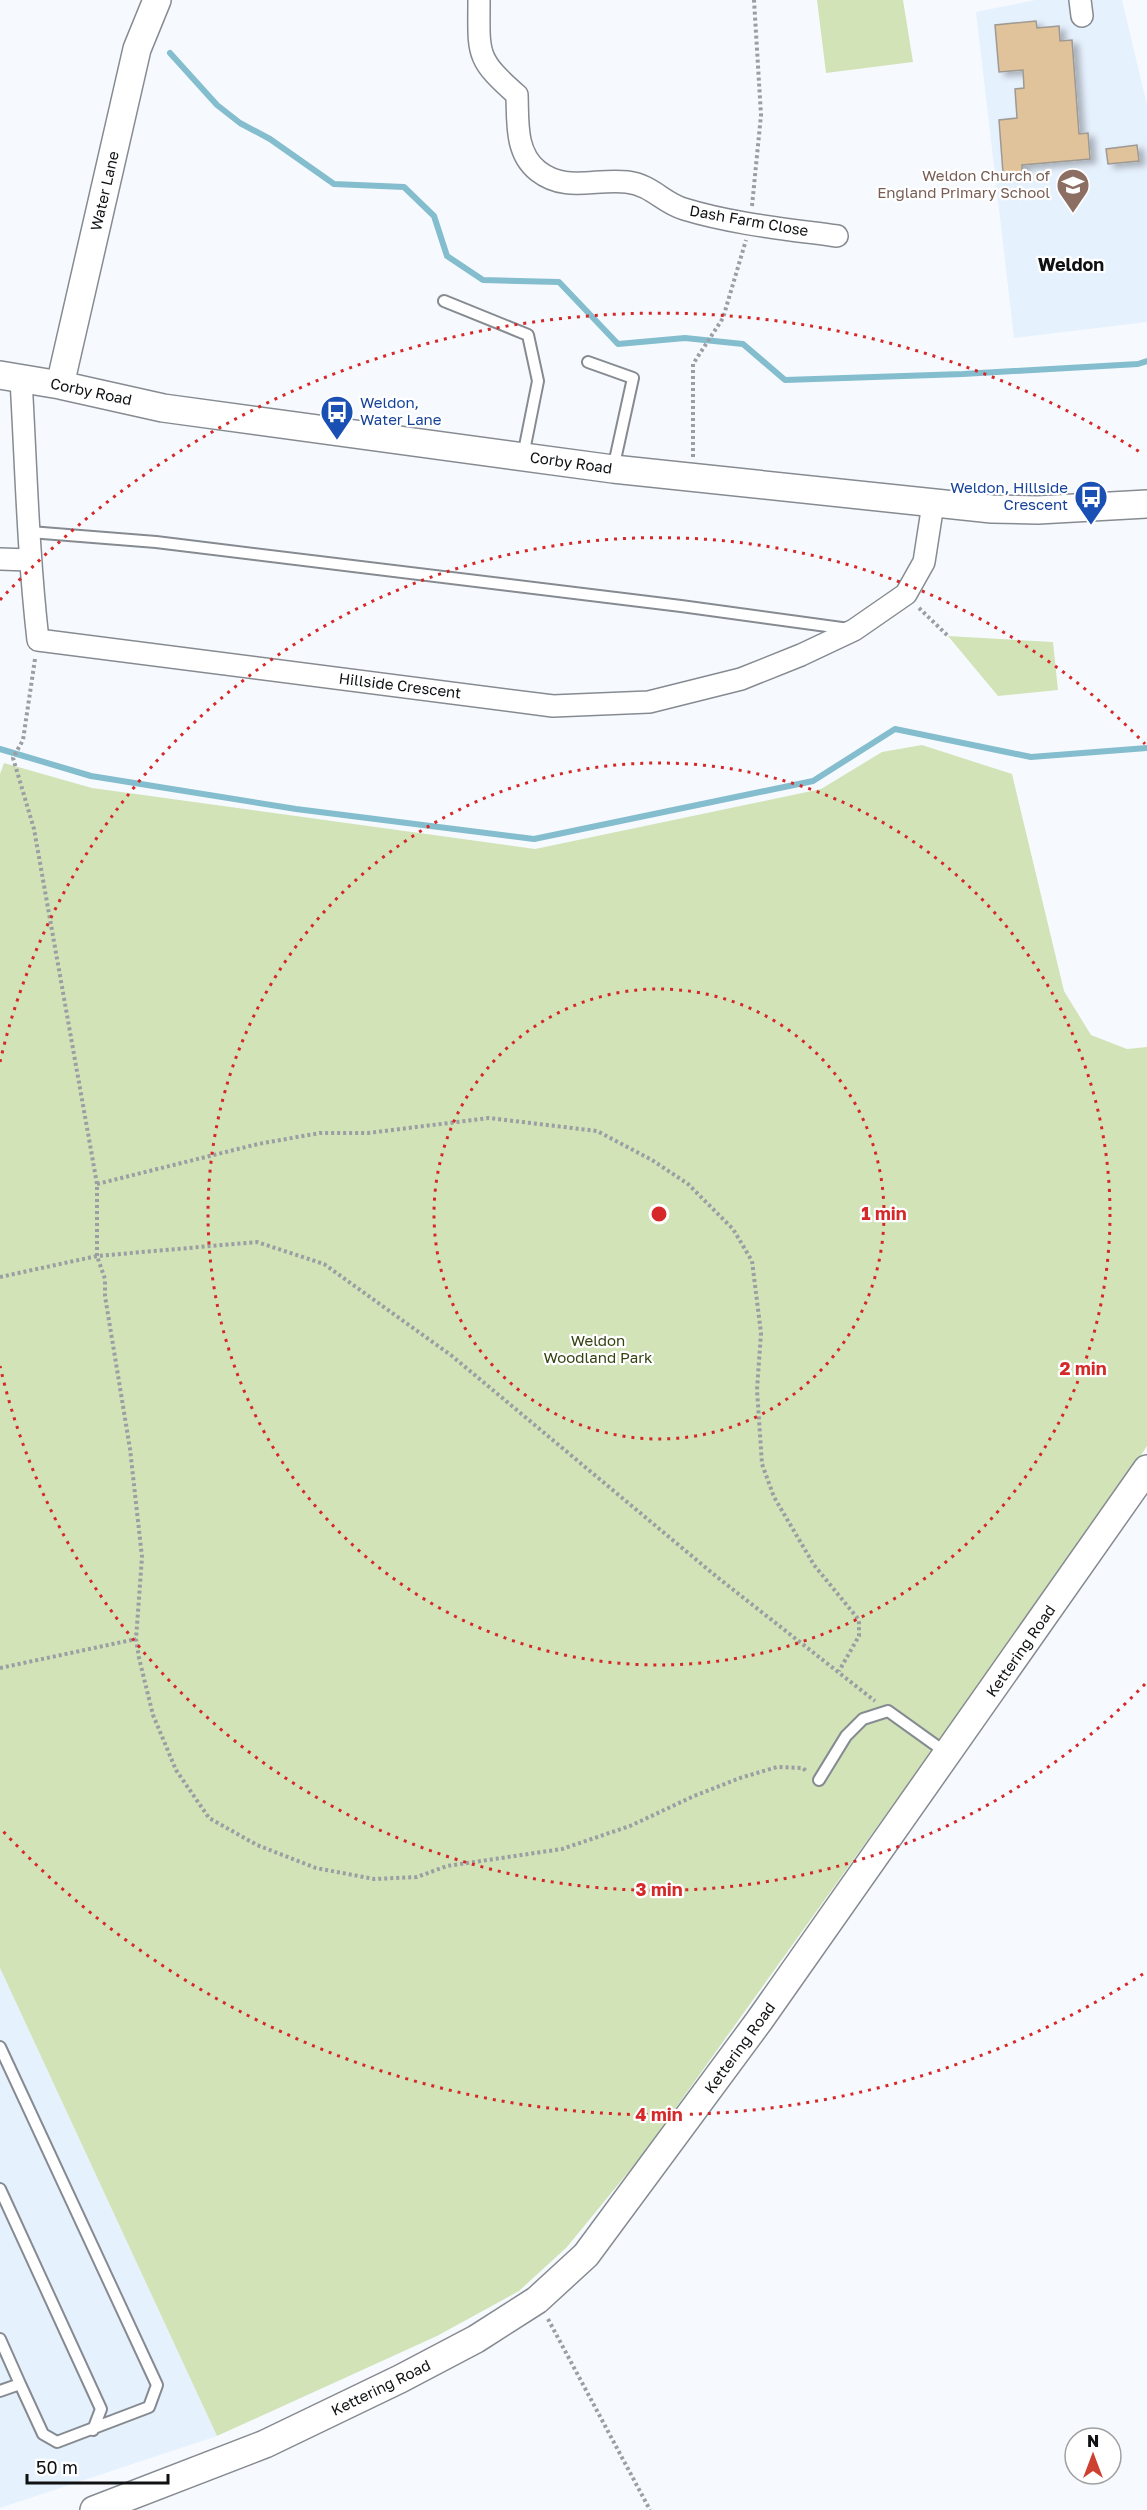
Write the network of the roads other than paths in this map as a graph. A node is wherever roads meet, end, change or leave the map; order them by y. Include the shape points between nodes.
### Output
1 (157, 0) edge
2 (479, 0) edge
3 (837, 236) dead end
4 (444, 301) dead end
5 (588, 362) dead end
6 (11, 377) edge
7 (60, 385) junction
8 (523, 456) junction
9 (614, 469) junction
10 (933, 504) junction
11 (1147, 504) edge
12 (30, 532) junction
13 (0, 559) edge
14 (29, 560) junction
15 (854, 630) junction
16 (1147, 1469) edge
17 (948, 1754) junction
18 (819, 1780) road end
19 (0, 2047) edge
20 (0, 2189) edge
21 (0, 2339) edge
22 (20, 2384) junction
23 (0, 2391) edge
24 (93, 2430) junction
25 (94, 2510) edge

1 - 7 street, Water Lane via 137,49
2 - 3 street, Dash Farm Close via 483,60 517,95 523,153 538,171 561,183 626,182 649,188 681,208 751,224
4 - 8 lane via 528,335 538,381
5 - 9 lane via 633,378
6 - 7 street, Corby Road
6 - 12 street
7 - 8 street, Corby Road via 163,408
8 - 9 street, Corby Road
9 - 10 street, Corby Road
10 - 11 street, Corby Road via 1038,510
10 - 15 street, Hillside Crescent via 924,562 906,594
12 - 14 street
12 - 15 lane via 156,542
13 - 14 street
14 - 15 street, Hillside Crescent via 38,640 553,706 649,702 741,679
16 - 17 street, Kettering Road
17 - 18 lane via 888,1711 863,1719 846,1736
17 - 25 street, Kettering Road via 643,2181 586,2255 537,2300 476,2339 265,2444
19 - 24 lane via 157,2385 149,2407
20 - 24 lane via 101,2409
21 - 22 lane
22 - 23 lane
22 - 24 lane via 43,2434 57,2442

